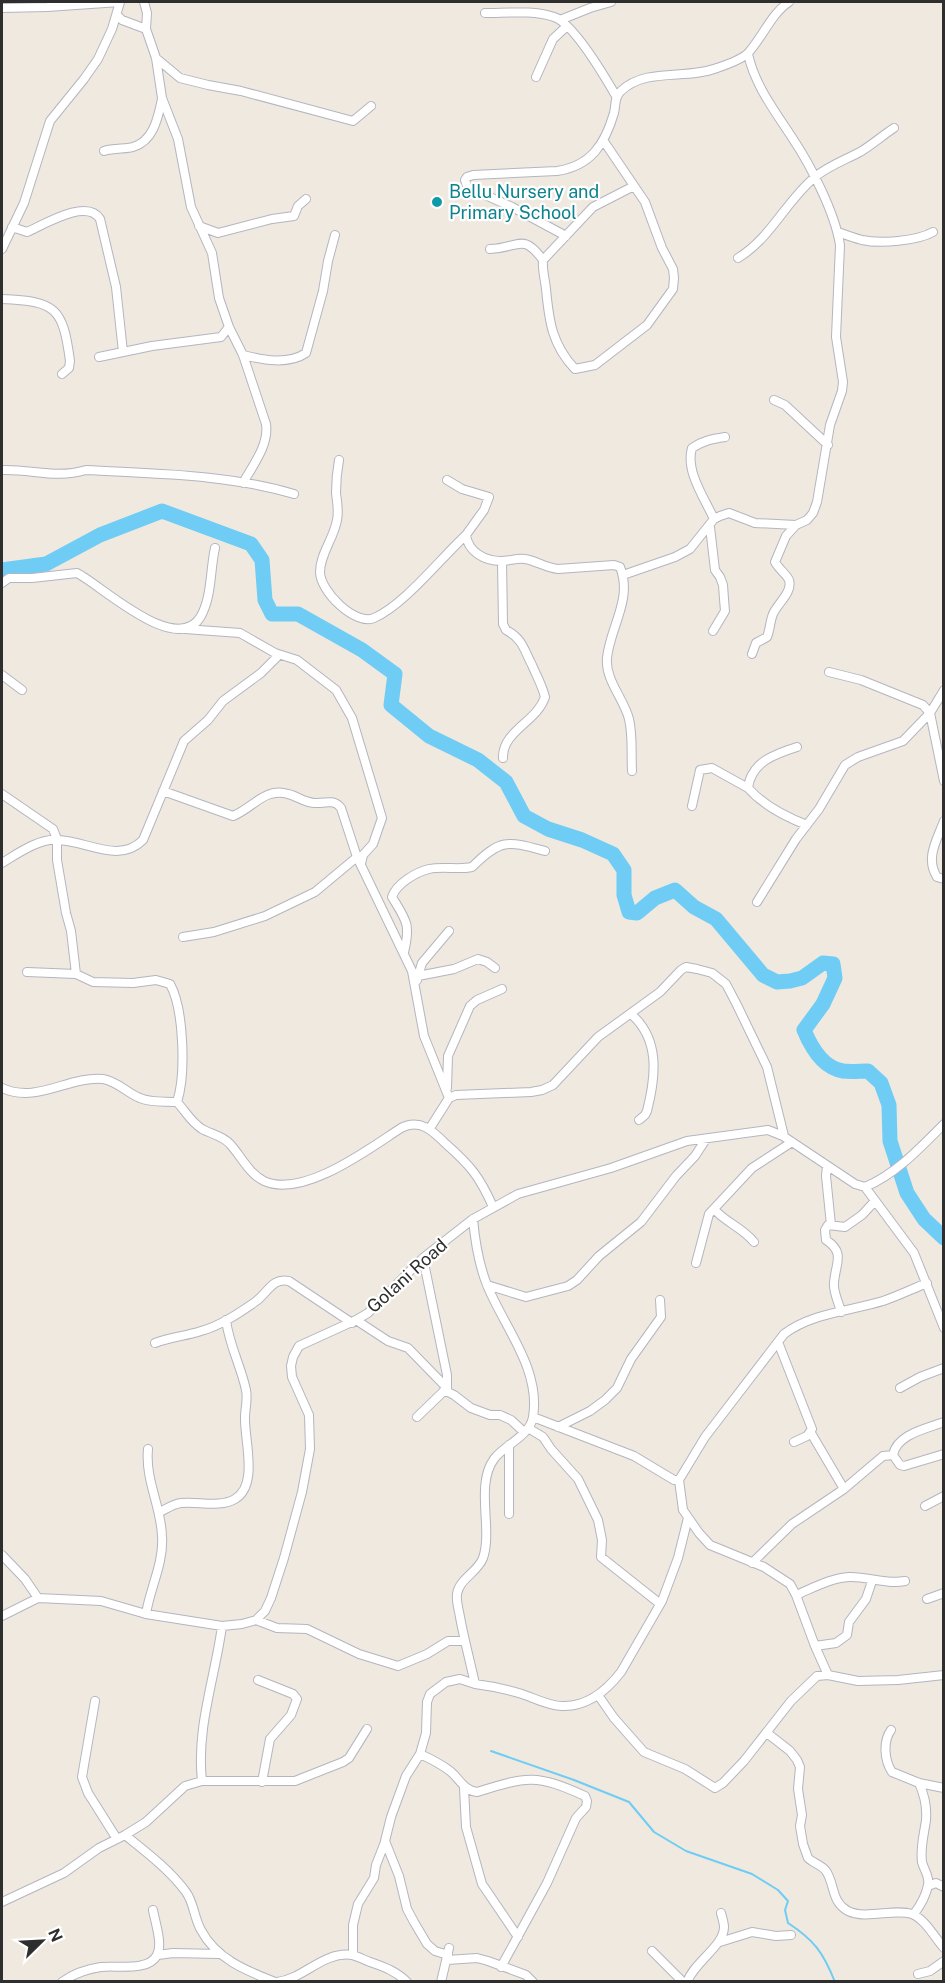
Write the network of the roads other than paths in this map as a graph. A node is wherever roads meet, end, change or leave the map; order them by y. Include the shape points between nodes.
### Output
1 (120, 2) edge
2 (144, 2) edge
3 (611, 2) edge
4 (784, 2) edge
5 (2, 8) edge
6 (485, 13) dead end
7 (117, 15) junction
8 (564, 23) junction
9 (146, 29) junction
10 (748, 54) junction
11 (156, 58) junction
12 (536, 77) dead end
13 (616, 96) junction
14 (162, 98) junction
15 (371, 106) dead end
16 (894, 128) dead end
17 (603, 140) junction
18 (104, 151) dead end
19 (815, 177) junction
20 (634, 186) junction
21 (306, 199) dead end
22 (199, 226) junction
23 (12, 227) junction
24 (838, 232) junction
25 (933, 232) dead end
26 (335, 235) dead end
27 (566, 236) junction
28 (2, 249) edge
29 (490, 249) dead end
30 (738, 258) dead end
31 (543, 260) junction
32 (2, 299) edge
33 (229, 327) junction
34 (123, 352) junction
35 (243, 355) junction
36 (99, 357) dead end
37 (62, 374) dead end
38 (774, 400) dead end
39 (725, 437) dead end
40 (828, 445) junction
41 (339, 460) dead end
42 (2, 470) edge
43 (447, 480) dead end
44 (243, 483) junction
45 (294, 494) dead end
46 (712, 523) junction
47 (796, 525) junction
48 (465, 535) junction
49 (215, 548) dead end
50 (502, 561) junction
51 (623, 575) junction
52 (2, 582) edge
53 (185, 629) junction
54 (713, 631) dead end
55 (752, 654) dead end
56 (279, 655) junction
57 (829, 672) dead end
58 (2, 675) edge
59 (22, 690) dead end
60 (944, 690) edge
61 (930, 713) junction
62 (797, 747) dead end
63 (503, 758) dead end
64 (632, 771) dead end
65 (944, 781) edge
66 (748, 788) junction
67 (163, 791) junction
68 (2, 794) edge
69 (692, 806) dead end
70 (944, 821) edge
71 (807, 825) junction
72 (57, 839) junction
73 (545, 851) dead end
74 (359, 861) junction
75 (2, 863) edge
76 (944, 879) edge
77 (757, 902) dead end
78 (449, 931) dead end
79 (183, 937) dead end
80 (404, 952) junction
81 (495, 968) dead end
82 (27, 972) dead end
83 (76, 974) junction
84 (417, 980) junction
85 (502, 989) dead end
86 (631, 1014) junction
87 (2, 1088) edge
88 (448, 1095) junction
89 (177, 1102) junction
90 (639, 1120) dead end
91 (944, 1124) edge
92 (430, 1128) junction
93 (784, 1136) junction
94 (706, 1139) junction
95 (792, 1142) junction
96 (827, 1166) junction
97 (865, 1187) junction
98 (875, 1201) junction
99 (493, 1207) junction
100 (714, 1209) junction
101 (473, 1219) junction
102 (831, 1225) junction
103 (754, 1242) dead end
104 (423, 1258) junction
105 (696, 1263) dead end
106 (927, 1283) junction
107 (487, 1285) junction
108 (660, 1300) dead end
109 (841, 1312) junction
110 (226, 1320) junction
111 (354, 1322) junction
112 (944, 1328) edge
113 (778, 1342) junction
114 (155, 1343) dead end
115 (944, 1368) edge
116 (900, 1388) dead end
117 (445, 1389) junction
118 (417, 1417) dead end
119 (533, 1418) junction
120 (944, 1422) edge
121 (558, 1427) junction
122 (526, 1430) junction
123 (811, 1433) junction
124 (794, 1442) dead end
125 (509, 1445) junction
126 (148, 1449) dead end
127 (944, 1454) edge
128 (893, 1455) junction
129 (678, 1480) junction
130 (844, 1489) junction
131 (944, 1496) edge
132 (925, 1506) dead end
133 (160, 1512) junction
134 (508, 1514) dead end
135 (687, 1518) junction
136 (2, 1555) edge
137 (752, 1563) junction
138 (872, 1581) junction
139 (905, 1581) dead end
140 (944, 1593) edge
141 (796, 1595) junction
142 (38, 1598) junction
143 (927, 1599) dead end
144 (659, 1604) junction
145 (146, 1614) junction
146 (2, 1616) edge
147 (256, 1620) junction
148 (222, 1626) junction
149 (465, 1641) junction
150 (815, 1646) junction
151 (828, 1675) junction
152 (944, 1675) edge
153 (258, 1680) dead end
154 (475, 1684) junction
155 (598, 1695) junction
156 (95, 1701) dead end
157 (367, 1730) dead end
158 (891, 1730) dead end
159 (767, 1733) junction
160 (420, 1754) junction
161 (202, 1781) junction
162 (261, 1782) junction
163 (919, 1783) junction
164 (464, 1788) junction
165 (944, 1788) edge
166 (121, 1837) junction
167 (385, 1841) junction
168 (928, 1886) junction
169 (944, 1887) edge
170 (2, 1902) edge
171 (153, 1910) dead end
172 (721, 1913) dead end
173 (914, 1914) junction
174 (791, 1935) dead end
175 (518, 1937) junction
176 (720, 1942) junction
177 (944, 1948) edge
178 (652, 1951) dead end
179 (219, 1954) junction
180 (448, 1954) junction
181 (158, 1955) junction
182 (353, 1955) junction
183 (944, 1961) edge
184 (501, 1967) junction
185 (918, 1974) dead end
186 (443, 1980) edge
187 (62, 1982) edge
188 (276, 1982) edge
189 (407, 1982) edge
190 (533, 1982) edge
191 (685, 1982) edge

1 - 5 street
1 - 7 street
2 - 9 street
3 - 8 street
4 - 10 street
6 - 8 street via 535,13
7 - 9 street
7 - 23 street via 98,59 50,121 24,203
8 - 12 street
8 - 13 street via 578,37
9 - 11 street
10 - 13 street via 708,71 636,80
10 - 19 street via 758,86
11 - 14 street
11 - 15 street via 180,78 353,121
13 - 17 street
14 - 18 street via 157,120 142,143
14 - 22 street via 178,139 191,207
16 - 19 street
17 - 20 street
17 - 27 street via 593,156 570,169 473,175 465,180 472,189
19 - 24 street
19 - 30 street via 754,247
20 - 27 street via 593,207
20 - 31 street via 645,202 673,269 673,289 647,324 595,364 575,369 555,339 547,312
21 - 22 street via 291,218 219,233
22 - 33 street via 212,253 219,298
23 - 28 street
23 - 34 street via 27,232 77,212 96,213 116,287
24 - 25 street via 863,241 924,238
24 - 40 street via 841,258 836,337 843,382
26 - 35 street via 306,353 275,361
27 - 31 street
29 - 31 street via 526,243
32 - 37 street via 49,307 62,320 69,368
33 - 34 street via 221,337
33 - 35 street
34 - 36 street
35 - 44 street via 268,434
38 - 40 street
39 - 46 street via 699,443 690,456
40 - 47 street via 815,508 807,520
41 - 48 street via 337,522 320,572 330,597 345,610 365,620 388,610
42 - 44 street via 55,476 86,470
43 - 48 street via 489,497
44 - 45 street
46 - 47 street via 729,513 755,523
46 - 51 street via 690,549
46 - 54 street via 714,570 723,585 724,599 724,611
47 - 55 street via 786,536 775,562 789,578 788,590 772,615 767,637 756,644
48 - 50 street via 476,553
49 - 53 street via 201,617
50 - 51 street via 516,558 558,569 614,565 620,567
50 - 63 street via 503,624 523,643 545,698 538,712 511,736 503,749
51 - 64 street via 621,614 607,659 613,684 630,721
52 - 53 street via 9,578 77,573 139,615 176,630
53 - 56 street via 240,633
56 - 67 street via 223,701 184,741
56 - 74 street via 297,660 328,683 352,718 382,818 372,844
57 - 61 street via 911,699
58 - 59 street
60 - 61 street
61 - 65 street
61 - 71 street via 903,741 845,765
62 - 66 street via 767,757 749,778
66 - 69 street via 712,768 700,770
66 - 71 street via 757,798
67 - 72 street via 144,840 136,848 112,851
67 - 74 street via 233,816 267,793 288,794 315,804 337,803
68 - 72 street via 41,819 53,829
70 - 76 street via 932,862 937,877
71 - 77 street
72 - 75 street via 40,843
72 - 83 street
73 - 80 street via 502,844 472,867 430,869 404,882 393,897 406,922
74 - 79 street via 315,892 265,916
74 - 80 street
78 - 84 street via 422,963
80 - 84 street
81 - 84 street via 478,959
82 - 83 street
83 - 89 street via 93,982 156,980 170,984 175,992 182,1044 181,1092
84 - 88 street via 424,1036
85 - 88 street via 470,1006 448,1056
86 - 88 street via 598,1037 553,1085 542,1090
86 - 90 street via 644,1029 654,1060 651,1094 645,1115
86 - 93 street via 686,968 712,973 726,984 767,1067
87 - 89 street via 22,1094 104,1079 143,1099
88 - 92 street
89 - 92 street via 190,1120 228,1142 253,1172 276,1184 317,1178 409,1124
91 - 97 street via 913,1155
92 - 99 street via 465,1160 483,1184
93 - 94 street, Golani Road via 768,1130
93 - 95 street, Golani Road
94 - 99 street, Golani Road via 687,1141 518,1194
94 - 107 street via 641,1222 577,1280 526,1297
95 - 96 street, Golani Road
95 - 100 street via 752,1168
96 - 97 street, Golani Road
96 - 102 street
97 - 98 street
98 - 102 street via 845,1227
98 - 106 street via 914,1253
99 - 101 street, Golani Road
100 - 103 street
100 - 105 street via 709,1214
101 - 104 street, Golani Road
101 - 107 street
102 - 109 street via 824,1234 837,1249 833,1284
104 - 111 street, Golani Road
104 - 117 street via 446,1365
106 - 109 street via 884,1301
106 - 112 street
107 - 119 street via 531,1376
108 - 121 street via 661,1317 631,1359 617,1388 590,1411
109 - 113 street via 806,1321
110 - 111 street via 259,1300 281,1279
110 - 114 street
110 - 133 street via 228,1339 247,1396 247,1482 233,1501 177,1504
111 - 117 street via 408,1348
111 - 147 street, Golani Road via 300,1346 293,1357 292,1377 309,1415 310,1449 284,1558 271,1598
113 - 123 street via 811,1422
113 - 129 street via 705,1437
115 - 116 street
117 - 118 street
117 - 122 street via 471,1408 500,1415
119 - 121 street
119 - 122 street
120 - 128 street via 897,1443
121 - 129 street via 634,1456
122 - 125 street
122 - 144 street via 543,1437 578,1479 598,1520 601,1557
123 - 124 street
123 - 130 street
125 - 134 street
125 - 149 street via 493,1460 486,1480 483,1559 457,1594
126 - 133 street via 148,1471
127 - 128 street via 904,1466
128 - 130 street via 882,1456
129 - 135 street
130 - 137 street via 792,1524
131 - 132 street
133 - 145 street via 161,1557
135 - 137 street via 710,1545
135 - 144 street via 678,1558
136 - 142 street
137 - 141 street via 780,1576
138 - 139 street
138 - 141 street via 837,1579
138 - 150 street via 866,1599 849,1622 847,1635 836,1643
140 - 143 street
141 - 150 street
142 - 145 street via 101,1601
142 - 146 street
144 - 155 street via 621,1672
145 - 148 street
147 - 148 street
147 - 149 street via 277,1628 307,1629 359,1654 398,1666 448,1641
148 - 161 street via 201,1736
149 - 154 street
150 - 151 street
151 - 152 street via 858,1681
151 - 159 street via 812,1679
153 - 162 street via 297,1699 291,1715 269,1743
154 - 155 street via 561,1706 576,1705
154 - 160 street via 460,1679 446,1682 430,1694
155 - 159 street via 644,1752 685,1769 715,1788
156 - 166 street via 82,1777 93,1801
157 - 162 street via 343,1762 295,1780
158 - 163 street via 885,1745 889,1767
159 - 173 street via 790,1751 800,1767 803,1844 808,1858 828,1872 836,1900 847,1911 858,1913
160 - 164 street via 453,1773
160 - 167 street via 406,1776
161 - 162 street
161 - 166 street via 185,1786 159,1811
163 - 165 street
163 - 168 street via 926,1818 922,1864
164 - 175 street via 466,1827 482,1884
164 - 175 street via 477,1792 524,1779 543,1779 585,1796 586,1807 576,1818
166 - 170 street via 64,1873
166 - 179 street via 163,1867 186,1892 201,1930
167 - 180 street via 407,1909 422,1937 435,1951
167 - 182 street via 374,1878 358,1904
168 - 169 street via 936,1883
168 - 173 street
171 - 181 street
172 - 176 street via 724,1927
173 - 177 street
174 - 176 street via 752,1932
175 - 184 street
176 - 191 street
178 - 191 street
179 - 181 street
179 - 188 street
180 - 184 street via 477,1958
180 - 186 street
181 - 187 street via 144,1965 102,1967
182 - 188 street via 333,1957
182 - 189 street via 399,1974
183 - 185 street
184 - 190 street via 526,1975

